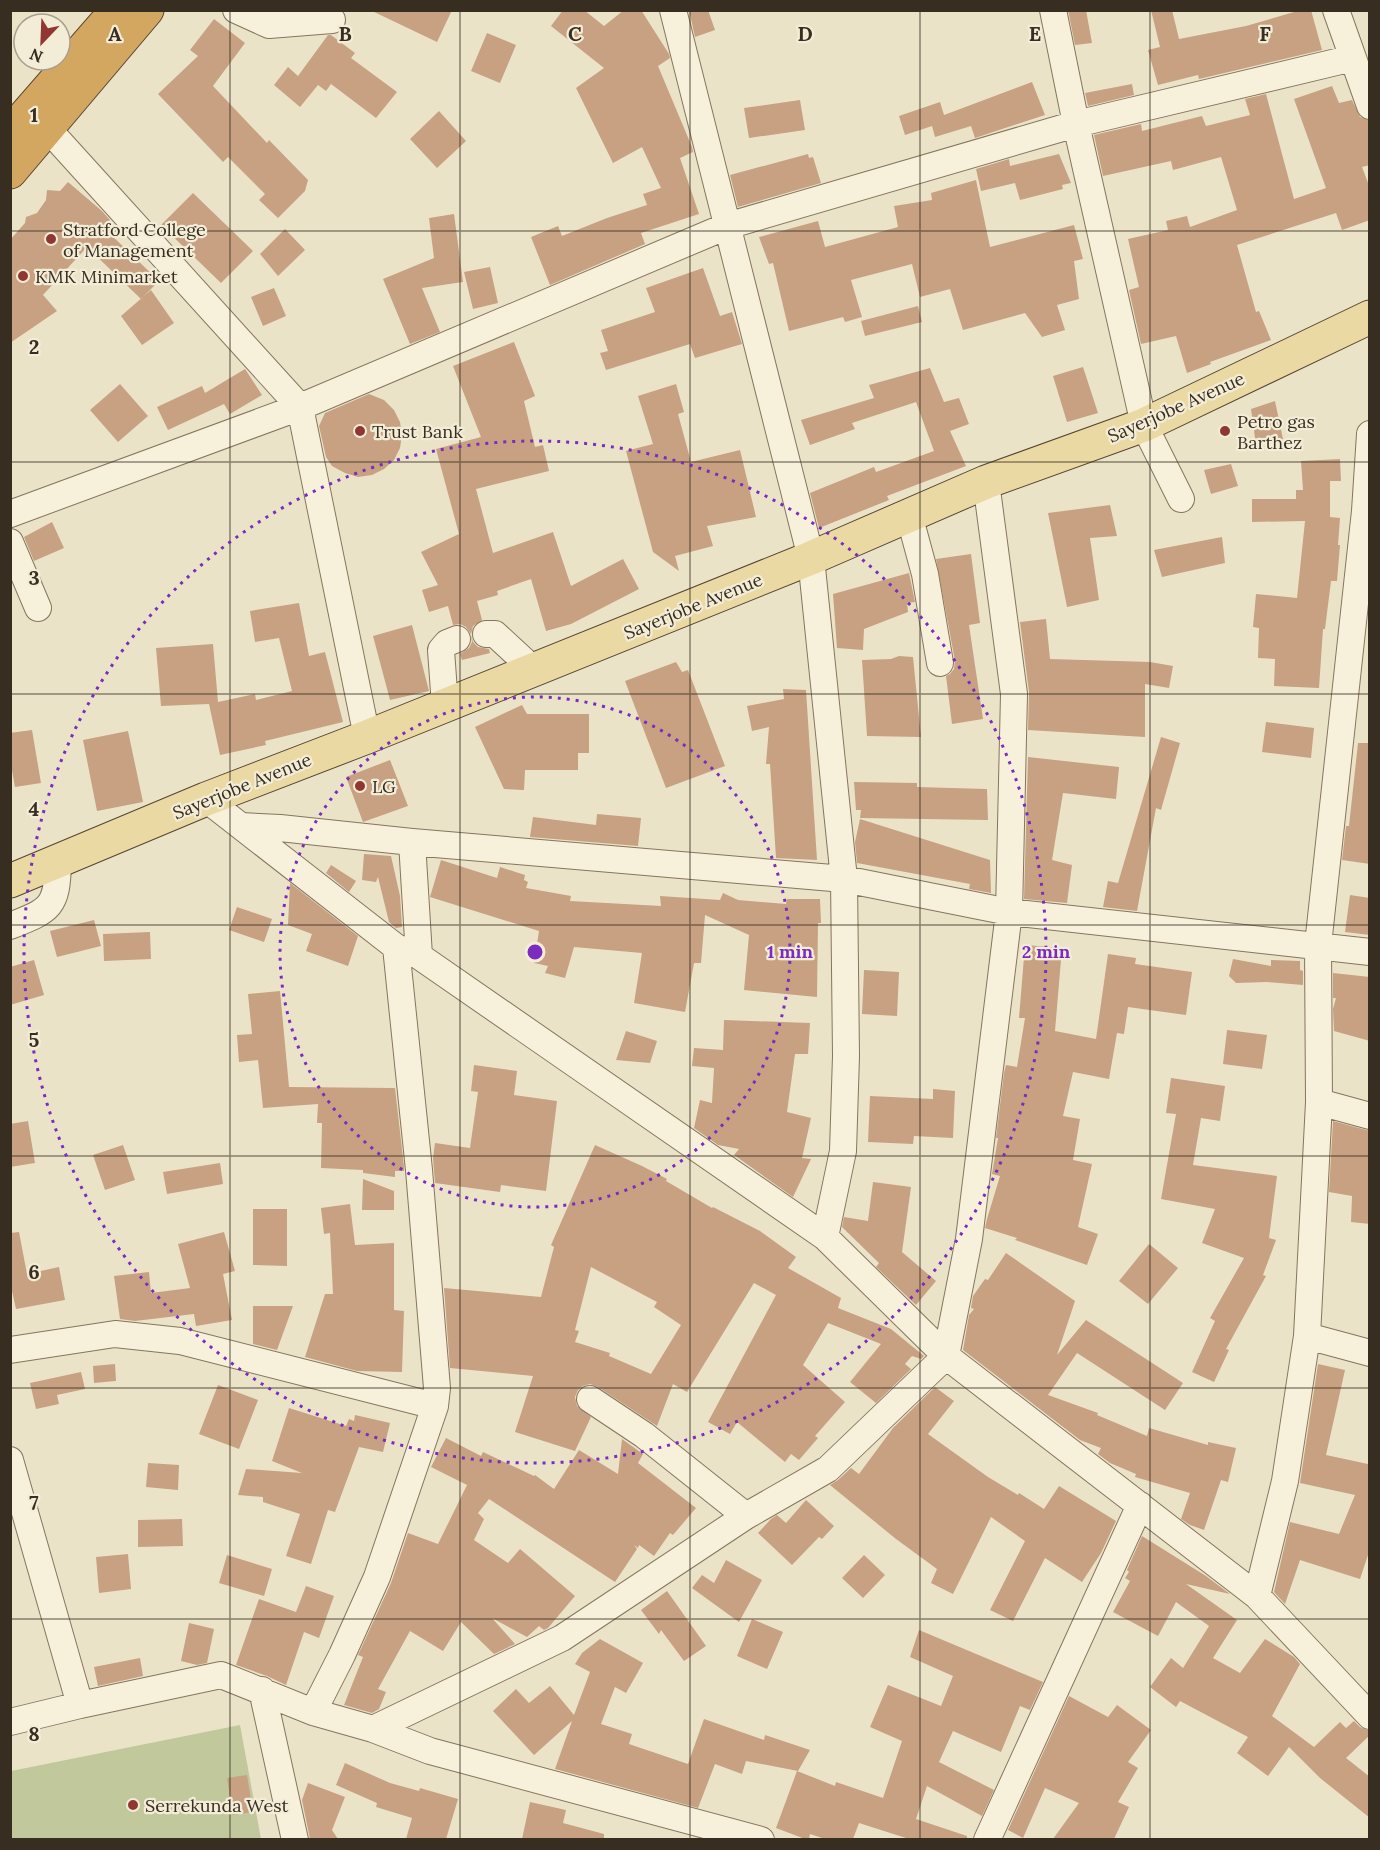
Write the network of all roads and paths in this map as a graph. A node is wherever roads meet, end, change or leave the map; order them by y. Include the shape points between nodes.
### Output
1 (117, 10) edge
2 (147, 10) edge
3 (236, 10) edge
4 (674, 10) edge
5 (1053, 10) edge
6 (1336, 10) edge
7 (332, 20) dead end
8 (1353, 58) junction
9 (1370, 106) edge
10 (1076, 124) junction
11 (47, 128) junction
12 (10, 133) edge
13 (10, 172) edge
14 (727, 226) junction
15 (1370, 317) edge
16 (300, 407) junction
17 (1144, 425) junction
18 (1370, 434) edge
19 (986, 482) junction
20 (1181, 499) dead end
21 (10, 514) edge
22 (909, 515) junction
23 (10, 542) edge
24 (811, 558) junction
25 (38, 608) dead end
26 (486, 634) dead end
27 (457, 639) dead end
28 (940, 663) dead end
29 (534, 670) junction
30 (445, 706) junction
31 (367, 737) junction
32 (206, 799) junction
33 (241, 826) junction
34 (412, 842) junction
35 (58, 862) junction
36 (843, 879) junction
37 (10, 881) edge
38 (1009, 912) junction
39 (10, 926) edge
40 (1318, 945) junction
41 (408, 952) junction
42 (1370, 952) edge
43 (1319, 1102) junction
44 (1370, 1116) edge
45 (825, 1237) junction
46 (1307, 1336) junction
47 (10, 1350) edge
48 (1370, 1353) edge
49 (946, 1356) junction
50 (590, 1399) dead end
51 (435, 1406) junction
52 (10, 1460) edge
53 (1140, 1505) junction
54 (746, 1516) junction
55 (1257, 1596) junction
56 (262, 1690) junction
57 (80, 1705) junction
58 (313, 1712) junction
59 (1370, 1716) edge
60 (10, 1722) edge
61 (373, 1729) junction
62 (295, 1839) edge
63 (761, 1839) edge
64 (987, 1839) edge

1 - 12 highway
2 - 11 highway
3 - 7 street via 269,26
4 - 14 street
5 - 10 street
6 - 8 street
8 - 9 street
8 - 10 street
10 - 14 street
10 - 17 street
11 - 13 highway
11 - 16 street
14 - 16 street
14 - 24 street
15 - 17 main road, Sayerjobe Avenue
16 - 21 street
16 - 31 street
17 - 19 main road, Sayerjobe Avenue
17 - 20 street
18 - 40 street
19 - 22 main road, Sayerjobe Avenue
19 - 38 street via 1014,694
22 - 24 main road, Sayerjobe Avenue
22 - 28 street via 925,574
23 - 25 street
24 - 29 main road, Sayerjobe Avenue
24 - 36 street
26 - 29 street via 495,634
27 - 30 street via 441,650
29 - 30 main road, Sayerjobe Avenue
30 - 31 main road, Sayerjobe Avenue
31 - 32 main road, Sayerjobe Avenue
32 - 33 street
32 - 35 main road, Sayerjobe Avenue
33 - 34 street
33 - 41 street
34 - 36 street
34 - 41 street
35 - 37 main road, Sayerjobe Avenue
35 - 39 street via 55,897 48,908
36 - 38 street
36 - 45 street via 843,1151
38 - 40 street
38 - 49 street via 969,1239
40 - 42 street
40 - 43 street
41 - 45 street
41 - 51 street via 419,1170 437,1388
43 - 44 street
43 - 46 street
45 - 49 street
46 - 48 street
46 - 55 street via 1285,1480
47 - 51 street via 115,1334 180,1341
49 - 53 street
49 - 54 street via 828,1469
50 - 54 street via 644,1435
51 - 58 street via 377,1577
52 - 57 street
53 - 55 street
53 - 64 street
54 - 61 street via 562,1638
55 - 59 street
56 - 57 street via 221,1675
56 - 58 street
56 - 62 street
57 - 60 street
58 - 61 street
61 - 63 street via 430,1751

